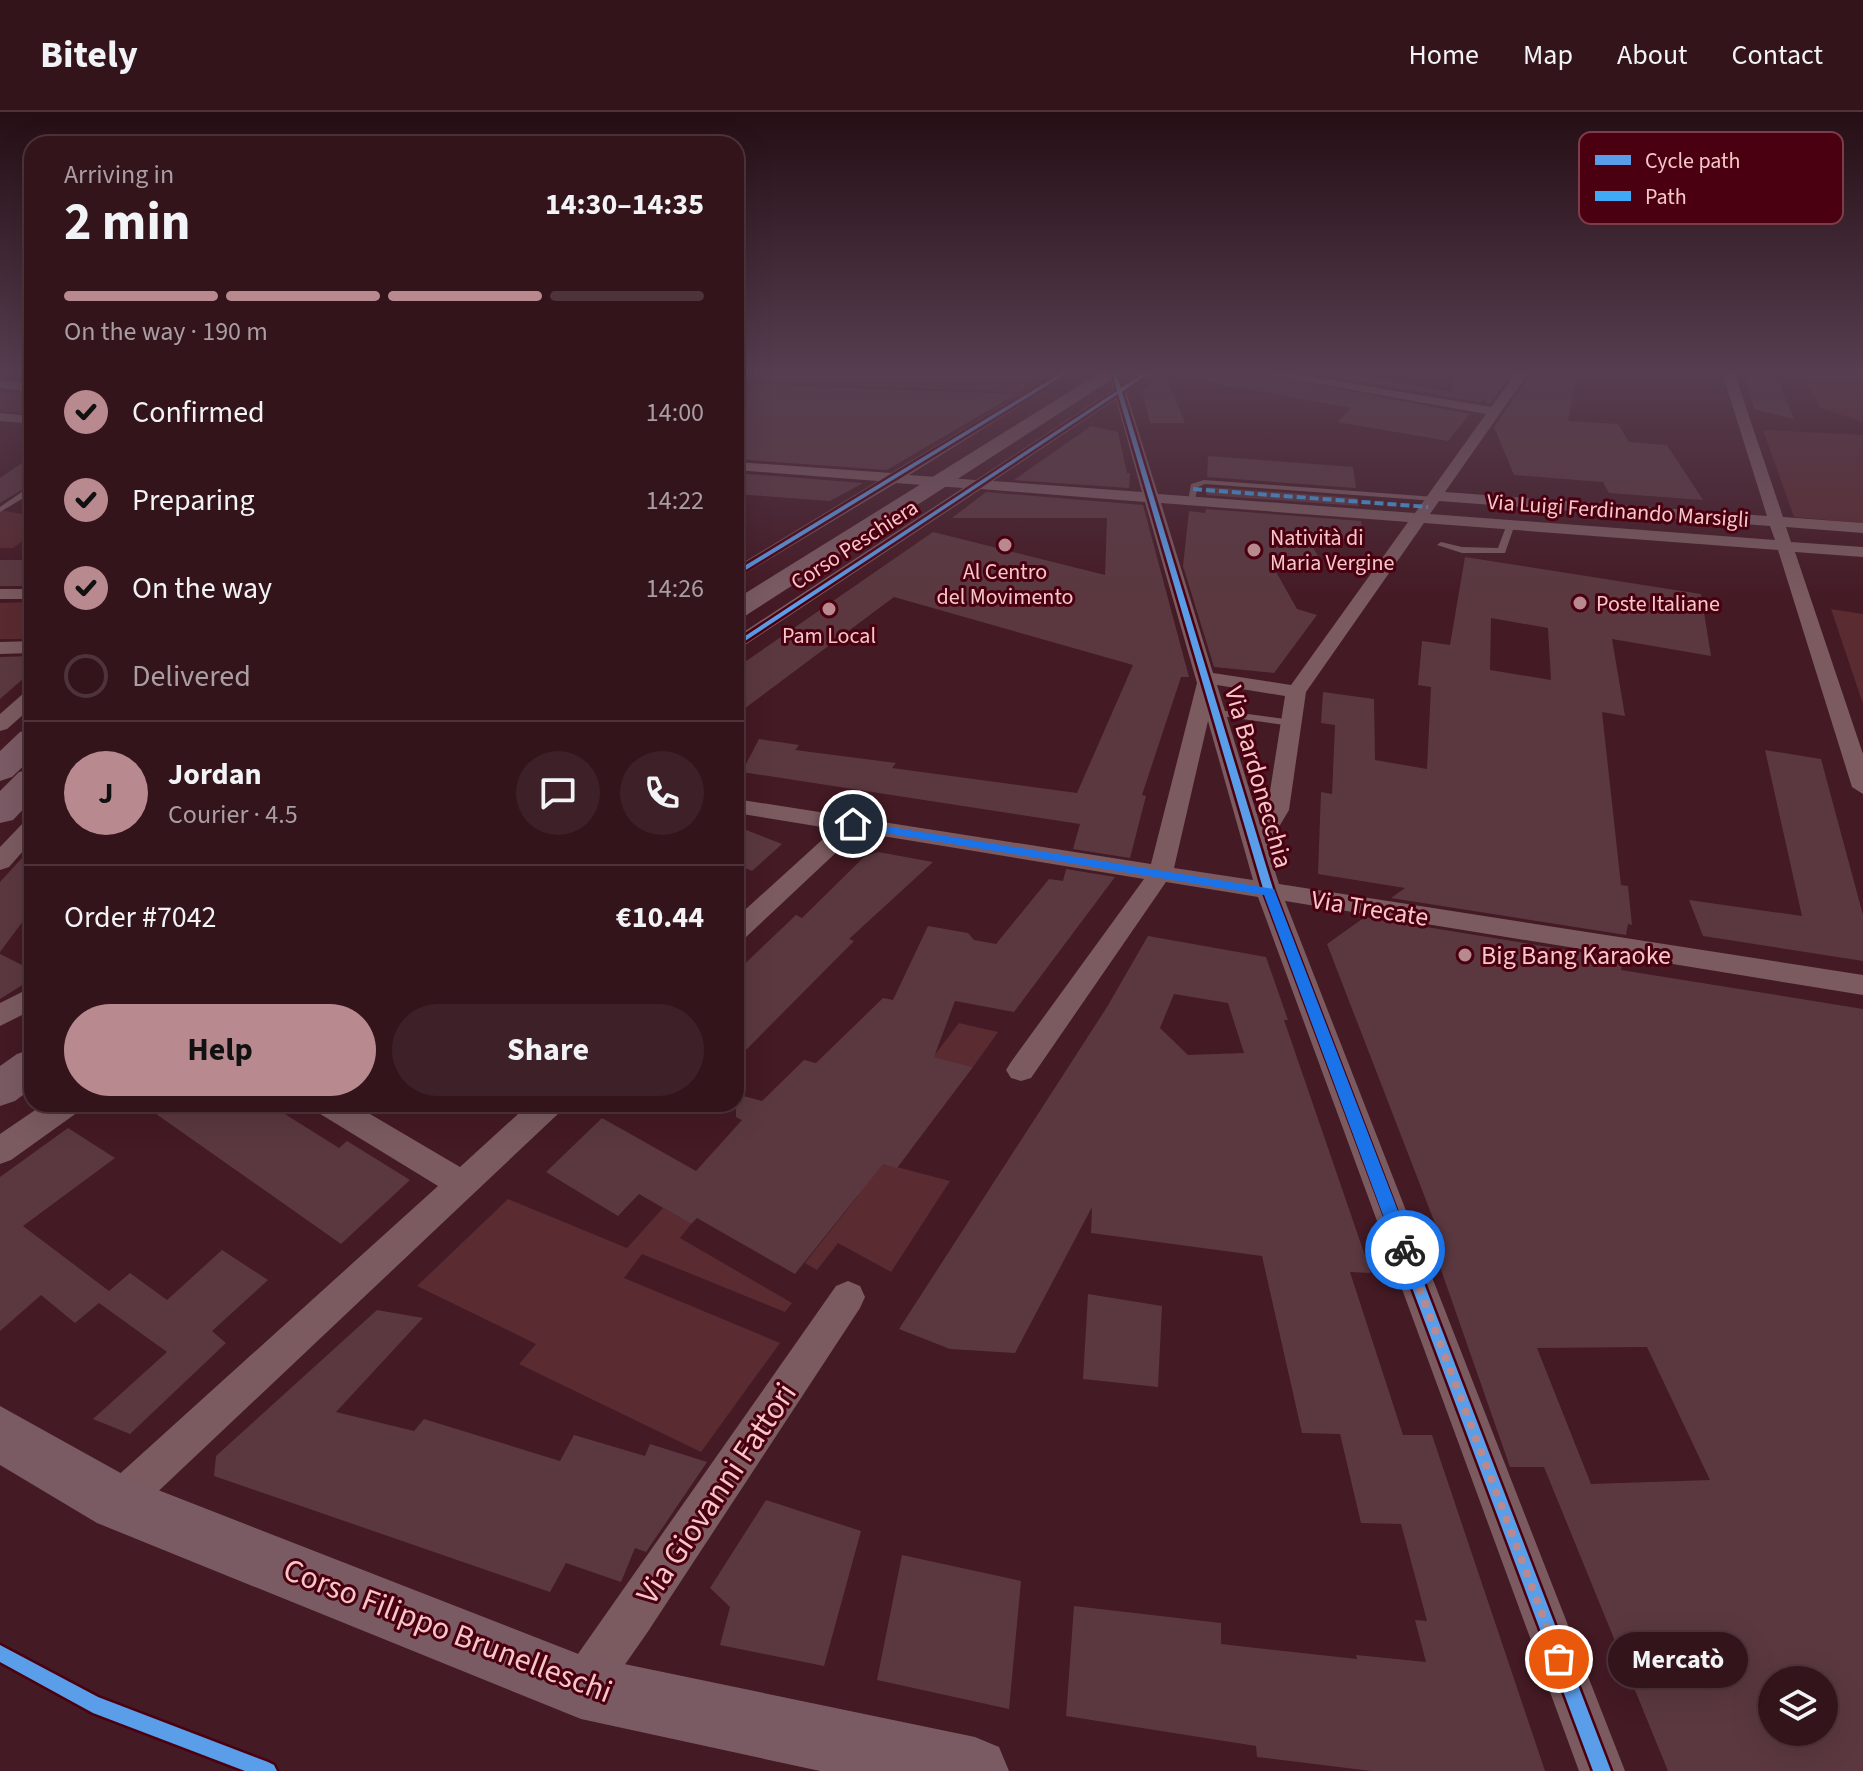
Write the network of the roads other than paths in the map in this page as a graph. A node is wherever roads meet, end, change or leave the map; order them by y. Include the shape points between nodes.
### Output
1 (947, 446) edge
2 (1004, 446) edge
3 (1038, 446) edge
4 (1138, 446) edge
5 (1471, 446) edge
6 (1751, 446) edge
7 (744, 467) edge
8 (897, 477) junction
9 (939, 480) junction
10 (983, 484) junction
11 (24, 494) edge
12 (1192, 494) junction
13 (1153, 497) junction
14 (1430, 505) junction
15 (1, 510) edge
16 (1775, 521) junction
17 (1511, 524) junction
18 (1863, 528) edge
19 (1441, 545) dead end
20 (1786, 546) junction
21 (1863, 552) edge
22 (744, 569) edge
23 (0, 594) edge
24 (24, 594) edge
25 (744, 605) edge
26 (744, 640) edge
27 (24, 647) edge
28 (0, 648) edge
29 (1208, 678) junction
30 (1296, 692) junction
31 (24, 703) edge
32 (1218, 713) junction
33 (1292, 723) junction
34 (0, 725) edge
35 (24, 747) edge
36 (0, 770) edge
37 (1863, 787) edge
38 (24, 788) edge
39 (744, 807) edge
40 (0, 812) edge
41 (853, 824) junction
42 (24, 836) edge
43 (1256, 846) junction
44 (0, 862) edge
45 (1161, 872) junction
46 (1269, 892) junction
47 (744, 925) edge
48 (1863, 985) edge
49 (24, 1002) edge
50 (0, 1016) edge
51 (24, 1066) edge
52 (24, 1070) edge
53 (1021, 1070) dead end
54 (0, 1074) edge
55 (0, 1089) edge
56 (56, 1112) edge
57 (341, 1112) edge
58 (540, 1112) edge
59 (0, 1151) edge
60 (462, 1184) junction
61 (848, 1297) dead end
62 (0, 1434) edge
63 (117, 1503) junction
64 (581, 1687) junction
65 (975, 1771) edge
66 (1602, 1771) edge

1 - 8 street, Corso Peschiera
2 - 9 main road, Corso Peschiera
3 - 10 street, Corso Peschiera
4 - 13 street, Via Bardonecchia
5 - 14 street
6 - 16 street
7 - 8 street, Via Luigi Ferdinando Marsigli
8 - 9 street, Via Luigi Ferdinando Marsigli
8 - 22 street, Corso Peschiera
9 - 10 street, Via Luigi Ferdinando Marsigli
9 - 25 main road, Corso Peschiera
10 - 13 street, Via Luigi Ferdinando Marsigli
10 - 26 street, Corso Peschiera
11 - 15 lane
12 - 13 street, Via Luigi Ferdinando Marsigli
12 - 14 street, Via Luigi Ferdinando Marsigli
12 - 14 lane via 1204,482
13 - 29 street, Via Bardonecchia
14 - 16 street, Via Luigi Ferdinando Marsigli
14 - 17 street, Via Luigi Ferdinando Marsigli
14 - 30 street
16 - 18 street, Via Luigi Ferdinando Marsigli
16 - 20 street
17 - 19 lane via 1502,551
17 - 20 street, Via Luigi Ferdinando Marsigli
20 - 21 street, Via Luigi Ferdinando Marsigli
20 - 37 street
23 - 24 street
27 - 28 street
29 - 30 street
29 - 32 street, Via Bardonecchia
29 - 45 street
30 - 33 street
31 - 34 street
32 - 33 lane
32 - 43 street, Via Bardonecchia
33 - 43 street via 1278,810
35 - 36 main road
38 - 40 main road
39 - 41 street, Via Trecate
41 - 45 street, Via Trecate
41 - 47 street
42 - 44 street
43 - 46 street, Via Bardonecchia
45 - 46 street, Via Trecate
45 - 53 street
46 - 48 street, Via Trecate
46 - 66 street, Via Bardonecchia
49 - 50 street
51 - 54 main road
52 - 55 main road
56 - 59 street
57 - 60 street
58 - 60 street
60 - 63 street
61 - 64 street, Via Giovanni Fattori
62 - 63 main road, Corso Filippo Brunelleschi
63 - 64 main road, Corso Filippo Brunelleschi
64 - 65 main road, Corso Filippo Brunelleschi

